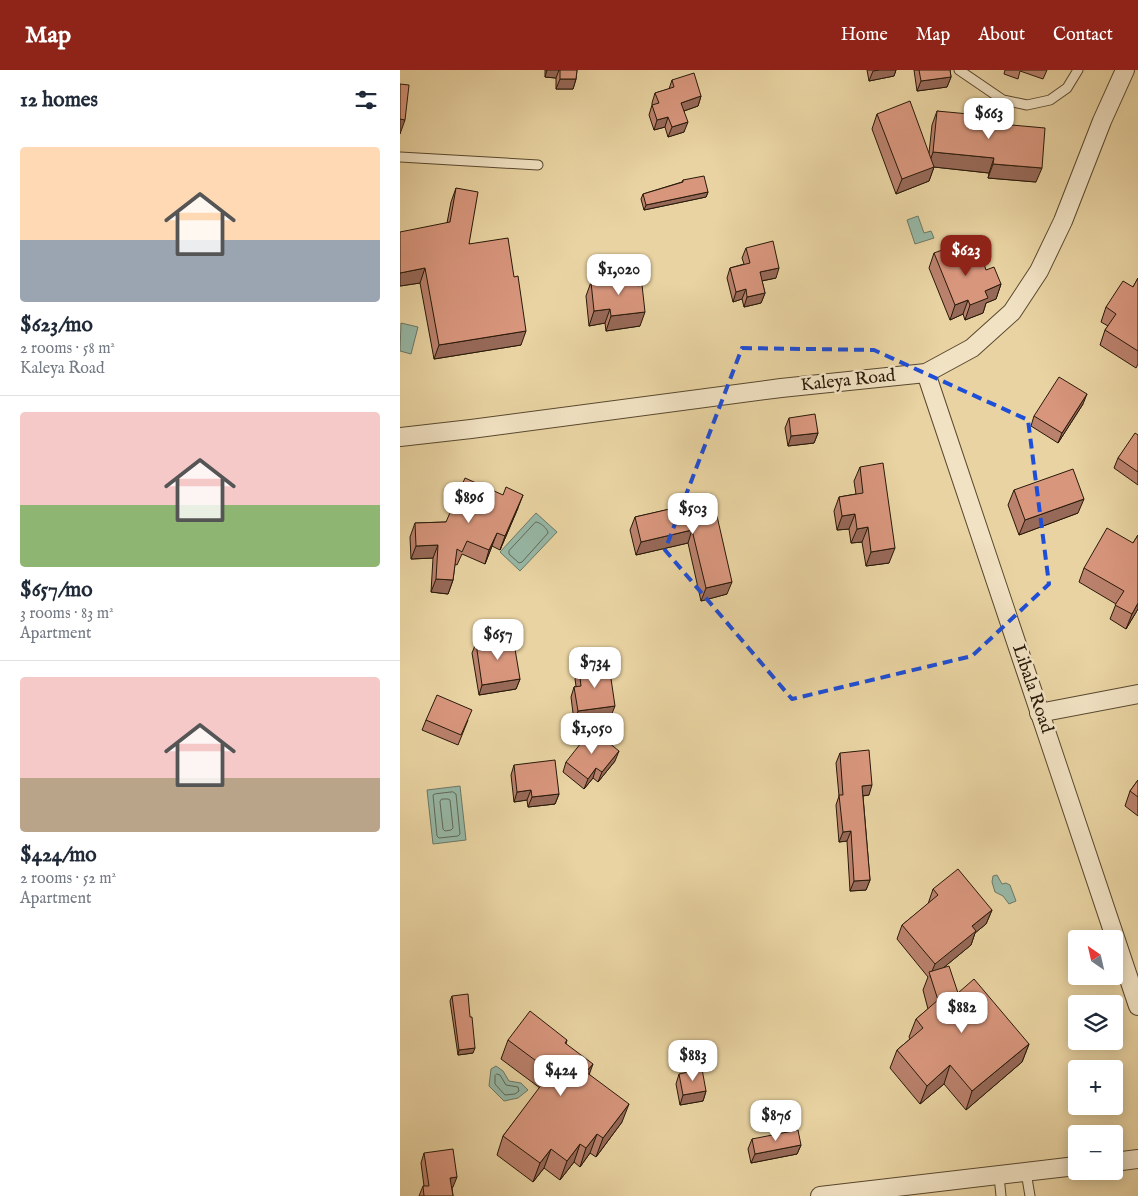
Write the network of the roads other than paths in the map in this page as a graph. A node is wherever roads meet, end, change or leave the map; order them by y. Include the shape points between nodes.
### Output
1 (960, 70) edge
2 (1078, 70) edge
3 (1125, 70) edge
4 (400, 157) edge
5 (538, 165) dead end
6 (926, 373) junction
7 (400, 437) edge
8 (1138, 694) edge
9 (1039, 712) junction
10 (1138, 1006) edge
11 (1138, 1159) edge
12 (1123, 1161) edge
13 (1068, 1167) edge
14 (1026, 1172) junction
15 (999, 1176) junction
16 (820, 1196) edge
17 (1001, 1196) edge
18 (1030, 1196) edge

1 - 2 lane via 1003,100 1027,105 1050,100 1067,88
3 - 6 street, Kaleya Road via 1039,271 1012,312 972,348
4 - 5 lane
6 - 7 street, Kaleya Road via 781,388
6 - 9 street, Libala Road
8 - 9 street
9 - 10 street, Libala Road
11 - 12 street
13 - 14 street
14 - 15 street
14 - 18 lane
15 - 16 street
15 - 17 lane

